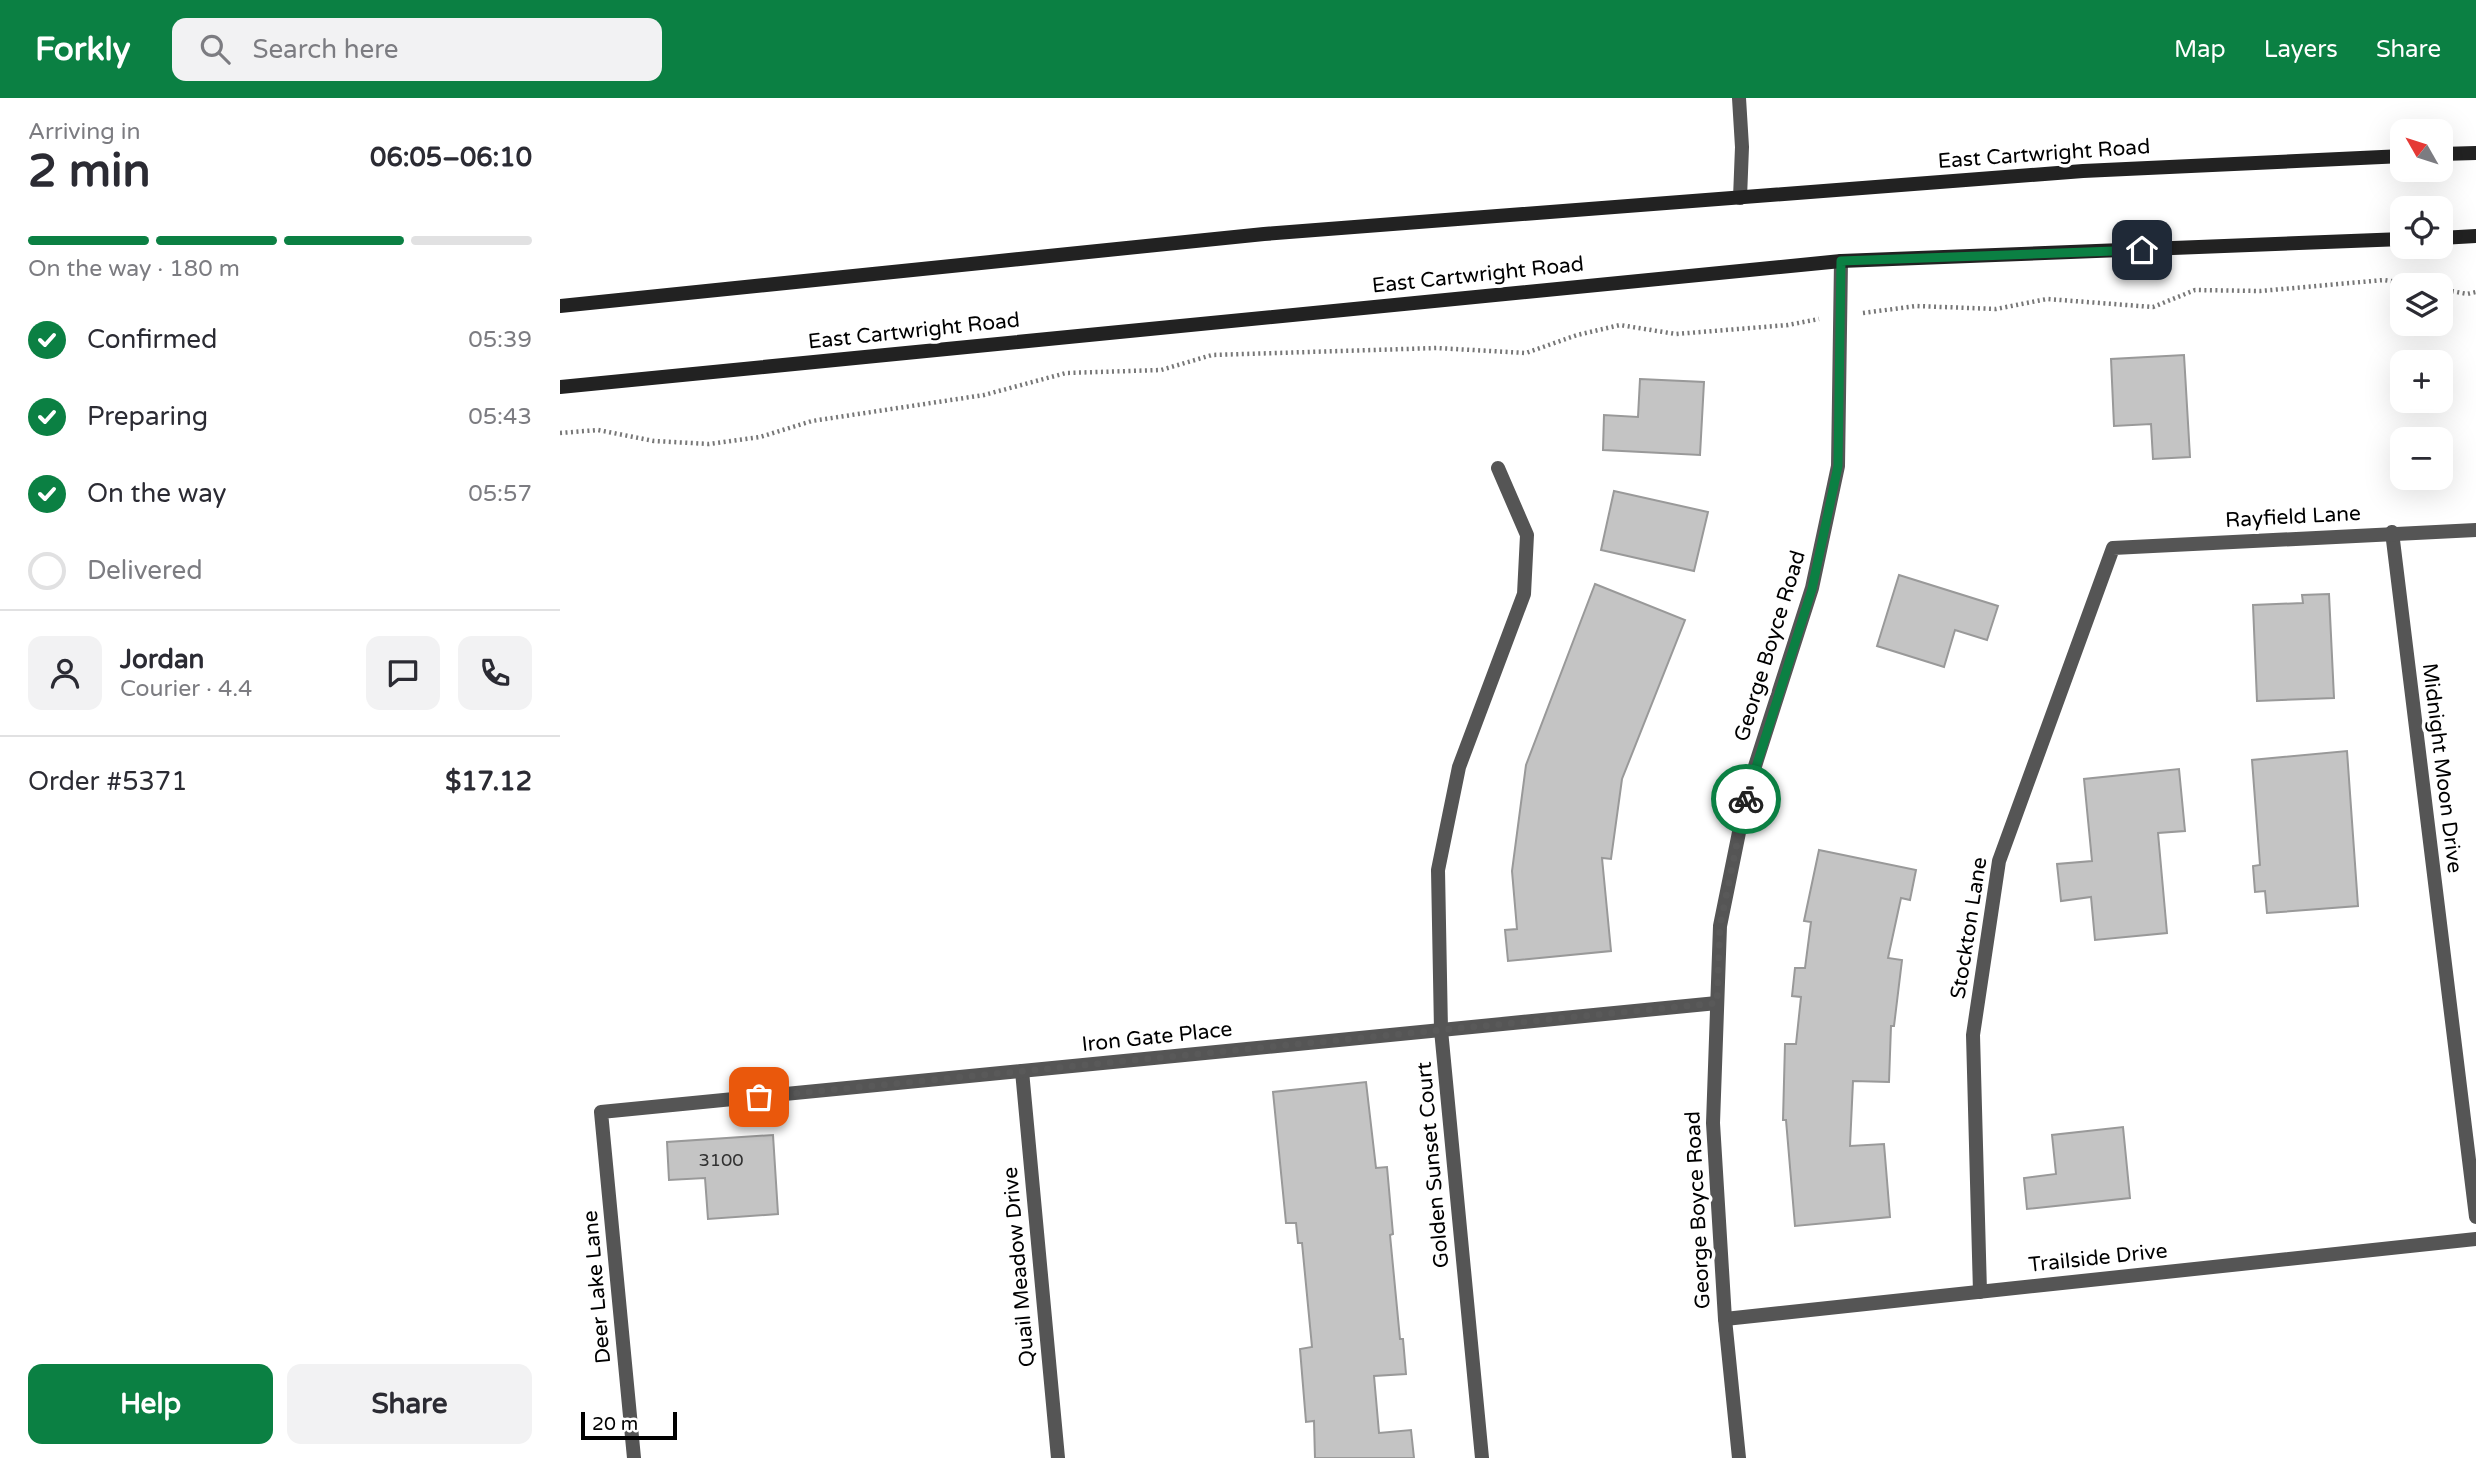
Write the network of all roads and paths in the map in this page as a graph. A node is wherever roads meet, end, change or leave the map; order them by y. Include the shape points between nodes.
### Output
1 (1739, 98) edge
2 (2476, 153) edge
3 (2454, 154) edge
4 (2390, 157) edge
5 (1740, 198) junction
6 (2476, 236) edge
7 (2453, 237) edge
8 (2390, 240) edge
9 (1841, 261) junction
10 (2390, 281) edge
11 (2453, 291) edge
12 (2476, 292) edge
13 (560, 306) edge
14 (1840, 316) junction
15 (560, 387) edge
16 (560, 433) edge
17 (1498, 468) dead end
18 (2476, 530) edge
19 (2392, 532) junction
20 (2113, 548) joint
21 (1717, 1003) junction
22 (1441, 1030) junction
23 (1022, 1071) junction
24 (601, 1112) joint
25 (2476, 1217) edge
26 (2476, 1239) edge
27 (1980, 1292) junction
28 (1725, 1319) junction
29 (634, 1458) edge
30 (1058, 1458) edge
31 (1482, 1458) edge
32 (1739, 1458) edge

1 - 5 street
2 - 3 main road
4 - 5 main road, East Cartwright Road via 2083,171
5 - 13 main road, East Cartwright Road via 1264,234
6 - 7 main road
8 - 9 main road, East Cartwright Road
9 - 14 street, George Boyce Road
9 - 15 main road, East Cartwright Road
10 - 14 path via 2260,291 2195,290 2153,307 2047,299 1996,309 1916,306
11 - 12 path
14 - 16 path via 1676,334 1620,325 1526,353 1437,348 1212,355 1161,370 1066,373 984,395 812,421 760,437 709,444 654,441 598,430
14 - 21 street, George Boyce Road via 1838,466 1812,589 1748,788 1720,926
17 - 22 street, Golden Sunset Court via 1527,535 1524,594 1459,767 1438,870
18 - 19 street, Rayfield Lane
19 - 20 street, Rayfield Lane
19 - 25 street, Midnight Moon Drive
20 - 27 street, Stockton Lane via 1999,861 1973,1035
21 - 22 street, Iron Gate Place
21 - 28 street, George Boyce Road via 1713,1123
22 - 23 street, Iron Gate Place
22 - 31 street, Golden Sunset Court
23 - 24 street, Iron Gate Place
23 - 30 street, Quail Meadow Drive
24 - 29 street, Deer Lake Lane
26 - 27 street, Trailside Drive
27 - 28 street, Trailside Drive
28 - 32 street, George Boyce Road

